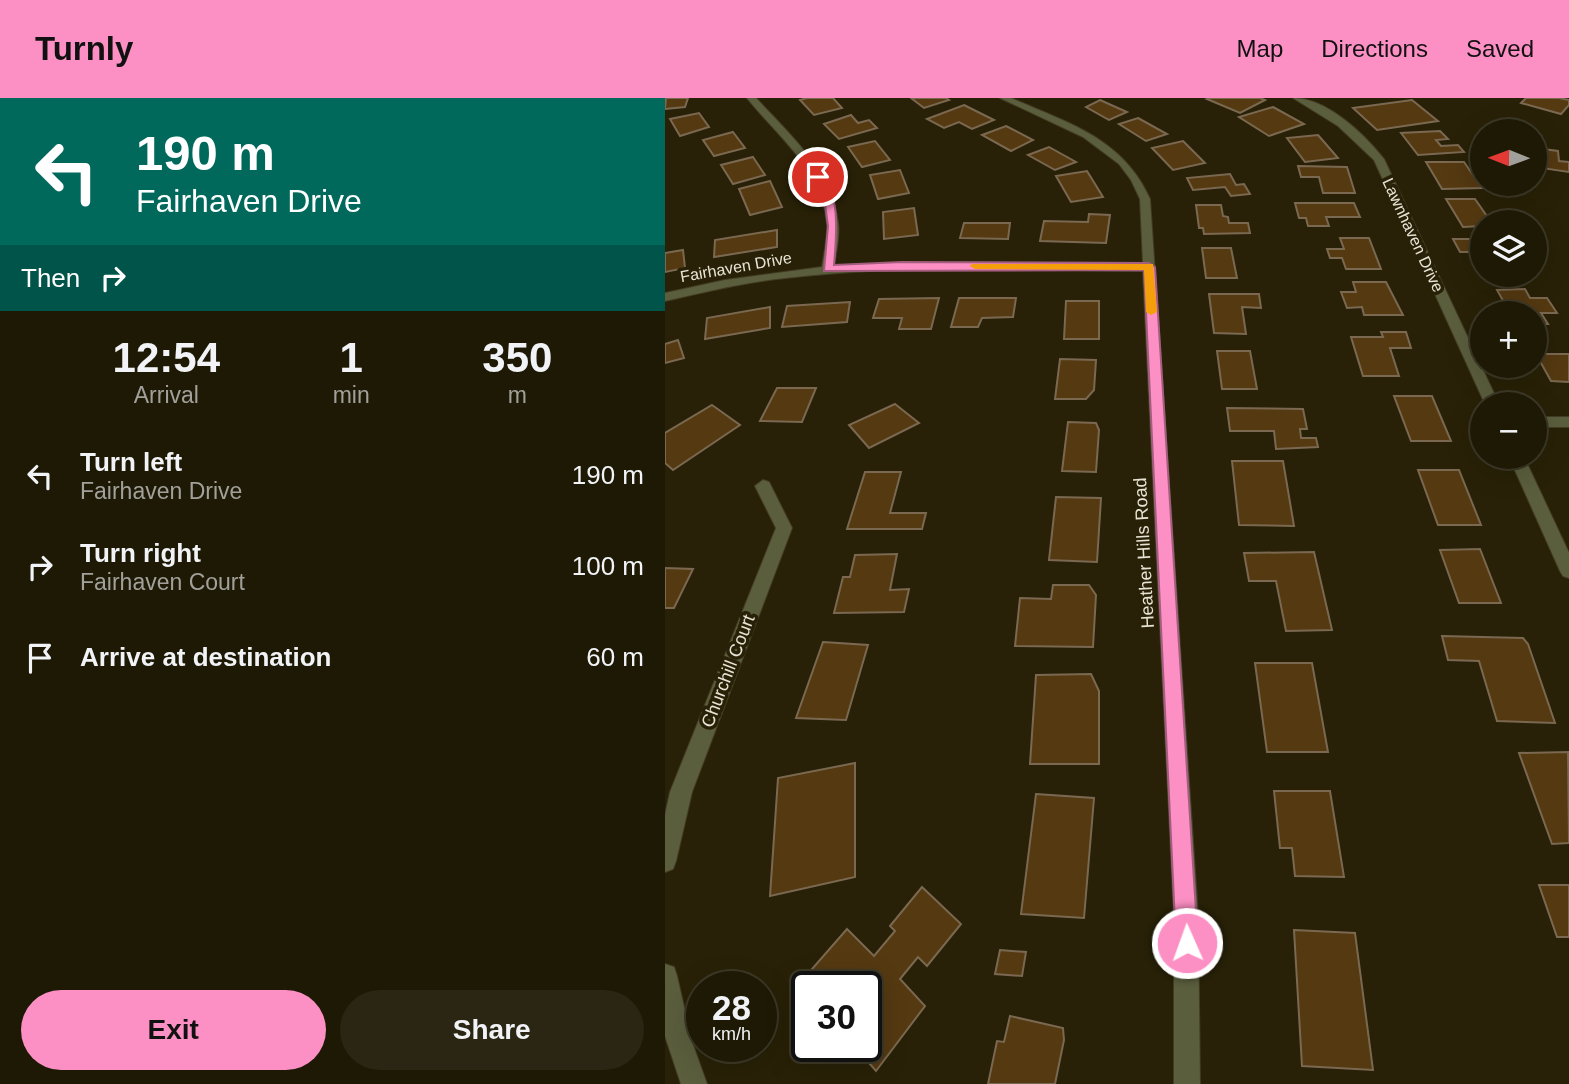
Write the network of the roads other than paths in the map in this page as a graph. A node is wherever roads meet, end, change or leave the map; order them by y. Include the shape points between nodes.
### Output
1 (751, 98) edge
2 (1004, 98) edge
3 (1297, 98) edge
4 (1149, 267) junction
5 (828, 268) junction
6 (665, 297) edge
7 (1486, 392) edge
8 (1547, 422) edge
9 (1569, 422) edge
10 (1522, 469) edge
11 (764, 486) dead end
12 (1569, 571) edge
13 (665, 861) edge
14 (665, 976) edge
15 (694, 1084) edge
16 (1187, 1084) edge

1 - 5 street via 824,188 833,226
2 - 4 street, Heather Hills Road via 1082,134 1127,165 1145,199
3 - 7 street, Lawnhaven Drive via 1343,123 1379,159
4 - 5 street, Fairhaven Drive
4 - 16 street, Heather Hills Road via 1186,916
5 - 6 street, Fairhaven Drive via 744,279
8 - 9 street
10 - 12 street
11 - 13 street, Churchill Court via 784,528 681,792
14 - 15 street via 679,1042

